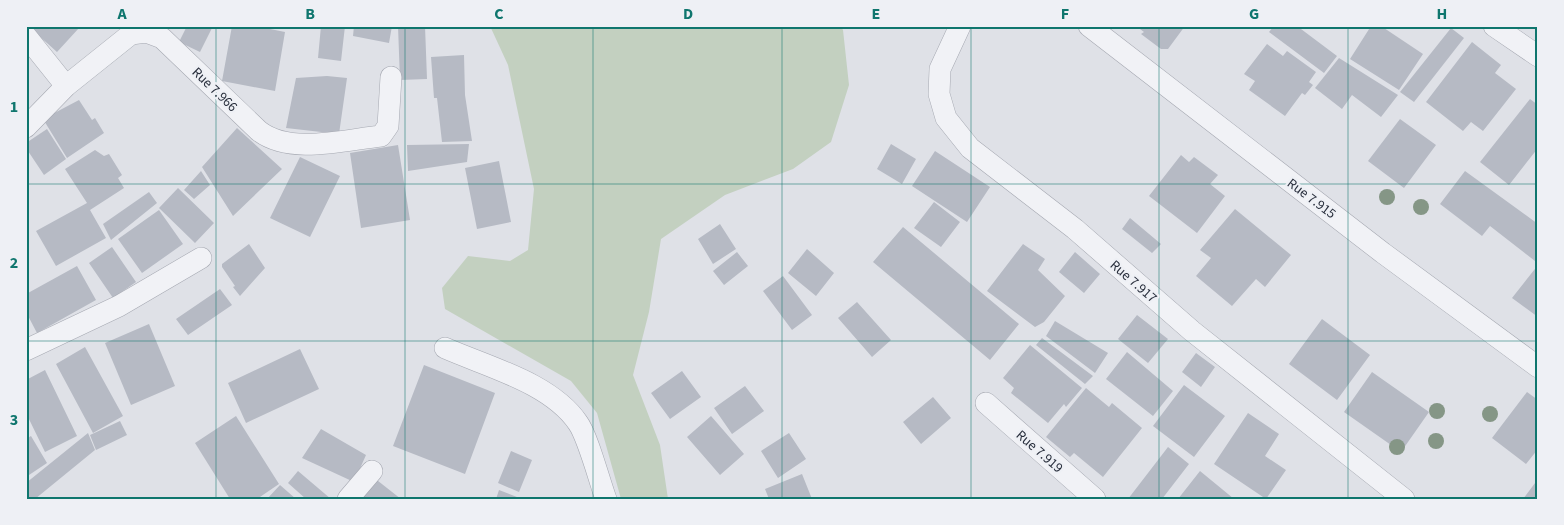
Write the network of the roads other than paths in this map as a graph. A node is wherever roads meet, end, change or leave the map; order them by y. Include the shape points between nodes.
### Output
1 (960, 26) edge
2 (1089, 26) edge
3 (1494, 26) edge
4 (26, 36) edge
5 (1538, 56) edge
6 (391, 77) dead end
7 (66, 86) junction
8 (26, 127) edge
9 (201, 258) dead end
10 (446, 348) dead end
11 (26, 350) edge
12 (1538, 367) edge
13 (986, 403) dead end
14 (372, 471) dead end
15 (348, 499) edge
16 (606, 499) edge
17 (1095, 499) edge
18 (1404, 499) edge

1 - 18 street, Rue 7.917 via 940,69 939,94 946,118 970,148 1076,229 1192,331
2 - 12 street, Rue 7.915
3 - 5 street
4 - 7 street
6 - 7 street, Rue 7.966 via 388,126 381,136 312,143 270,139 162,38 146,32 130,34
7 - 8 street, Rue 7.966
9 - 11 street via 119,306
10 - 16 street via 547,391 562,403 579,424
13 - 17 street, Rue 7.919
14 - 15 street

